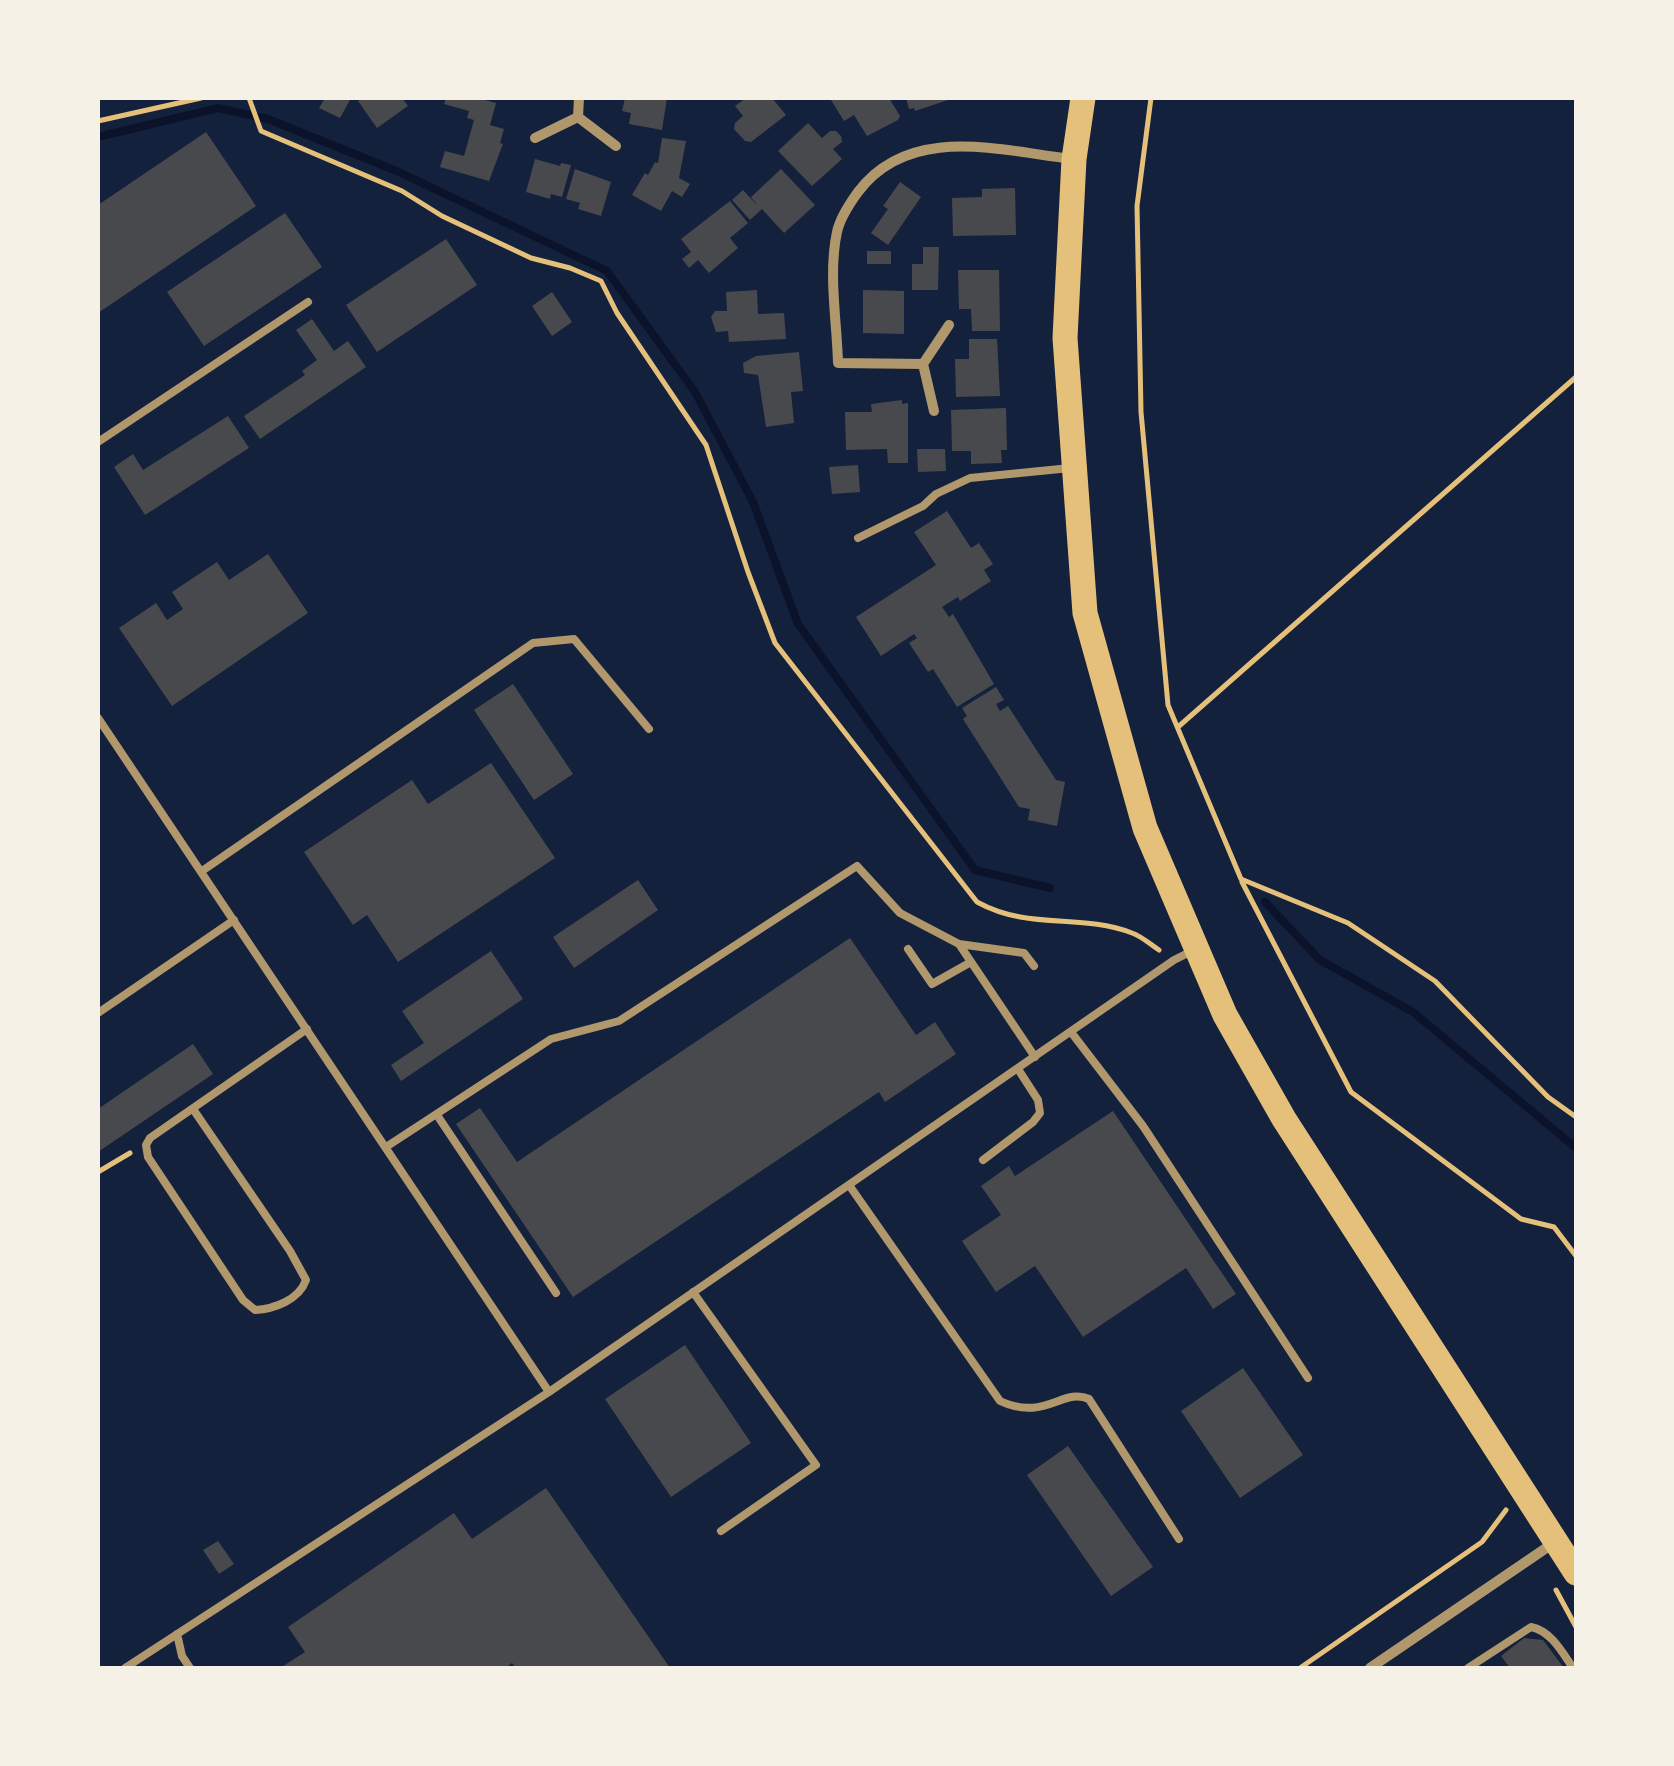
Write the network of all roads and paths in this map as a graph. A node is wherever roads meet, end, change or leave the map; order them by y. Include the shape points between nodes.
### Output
1 (200, 98) edge
2 (248, 98) edge
3 (579, 98) edge
4 (1083, 98) edge
5 (1151, 98) edge
6 (578, 117) junction
7 (98, 121) edge
8 (535, 138) dead end
9 (616, 146) dead end
10 (1074, 160) junction
11 (308, 302) dead end
12 (949, 326) dead end
13 (923, 364) junction
14 (1576, 376) edge
15 (934, 411) dead end
16 (98, 442) edge
17 (1074, 468) junction
18 (858, 538) dead end
19 (98, 718) edge
20 (1178, 727) junction
21 (649, 729) dead end
22 (202, 871) junction
23 (1241, 879) junction
24 (234, 920) junction
25 (960, 944) junction
26 (908, 948) dead end
27 (1185, 954) junction
28 (970, 962) junction
29 (1034, 966) dead end
30 (98, 1014) edge
31 (307, 1029) junction
32 (1072, 1032) junction
33 (1035, 1057) junction
34 (1018, 1069) junction
35 (193, 1109) junction
36 (437, 1115) junction
37 (1576, 1117) edge
38 (146, 1145) junction
39 (386, 1147) junction
40 (983, 1160) dead end
41 (98, 1172) edge
42 (849, 1185) junction
43 (1576, 1256) edge
44 (693, 1292) junction
45 (556, 1293) dead end
46 (1308, 1378) dead end
47 (549, 1392) junction
48 (1521, 1486) junction
49 (721, 1531) dead end
50 (1179, 1539) dead end
51 (1556, 1541) junction
52 (1576, 1573) edge
53 (176, 1634) junction
54 (125, 1668) edge
55 (190, 1668) edge
56 (1300, 1668) edge
57 (1370, 1668) edge
58 (1468, 1668) edge
59 (1573, 1668) edge

1 - 7 path
2 - 27 path via 261,131 402,191 530,258 601,280 706,445 775,643 977,902 1032,922 1133,933
3 - 6 street
4 - 10 main road
5 - 20 path via 1138,206 1141,412 1168,705
6 - 8 street
6 - 9 street
10 - 13 street via 946,146 910,151 873,172 837,230 838,363
10 - 17 main road via 1065,338
11 - 16 lane
12 - 13 street
13 - 15 street
14 - 20 path
17 - 18 lane via 970,478
17 - 27 main road via 1086,614
19 - 22 lane
20 - 23 path
21 - 22 lane via 574,639 533,643
22 - 24 lane
23 - 37 path via 1348,923 1435,981 1548,1097
23 - 43 path via 1351,1092 1521,1219 1554,1227
24 - 30 lane
24 - 31 lane
25 - 28 lane
25 - 29 lane via 1024,953
25 - 36 lane via 900,913 857,866 618,1021 551,1039
26 - 28 lane via 932,984
27 - 32 lane
27 - 48 main road
28 - 33 lane
31 - 35 lane
31 - 39 lane
32 - 33 lane
32 - 46 lane
33 - 34 lane
34 - 40 lane via 1040,1113
34 - 42 lane
35 - 38 lane
35 - 38 lane via 300,1266 303,1288 275,1309 255,1310 243,1300
36 - 39 lane
36 - 45 lane
38 - 41 path
39 - 47 lane
42 - 44 lane
42 - 50 lane via 1000,1401 1030,1409 1070,1396 1090,1399
44 - 47 lane
44 - 49 lane via 816,1465
47 - 53 lane
48 - 51 main road
48 - 56 path via 1482,1542
51 - 52 main road
51 - 57 street
53 - 54 lane
53 - 55 lane
58 - 59 lane via 1531,1627 1550,1636

